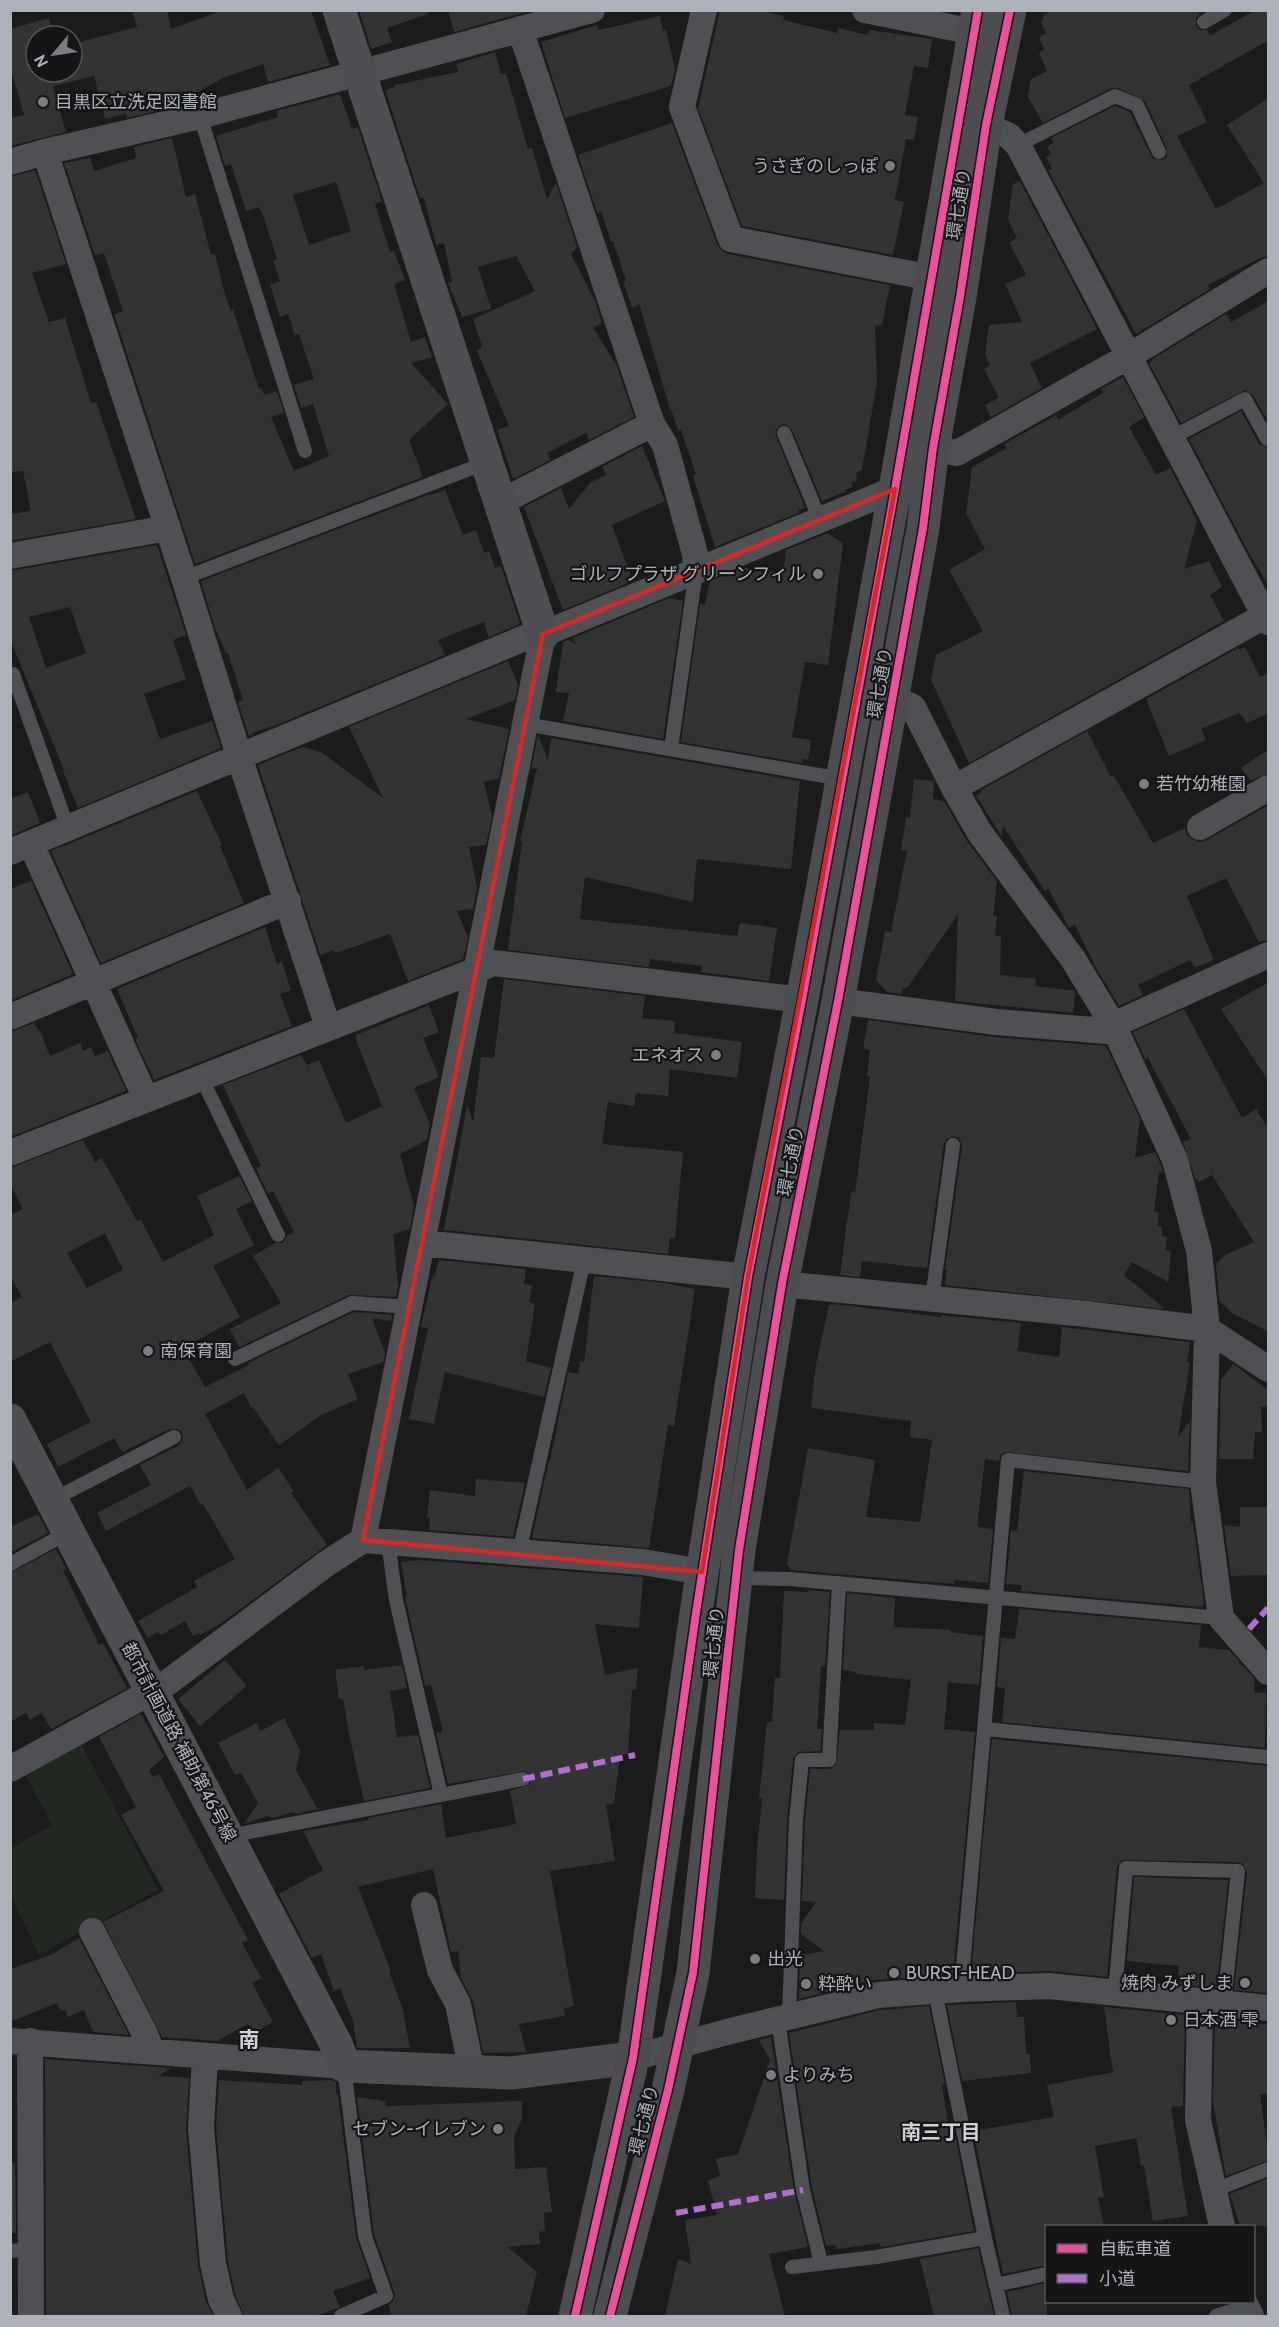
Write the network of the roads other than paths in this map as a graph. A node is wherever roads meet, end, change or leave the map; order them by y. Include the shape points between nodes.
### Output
1 (339, 10) edge
2 (592, 10) edge
3 (704, 10) edge
4 (865, 10) edge
5 (1010, 10) edge
6 (1225, 10) edge
7 (976, 21) edge
8 (1204, 22) dead end
9 (519, 29) junction
10 (359, 73) junction
11 (200, 116) junction
12 (987, 125) junction
13 (1018, 145) junction
14 (45, 152) junction
15 (1160, 152) dead end
16 (10, 162) edge
17 (1269, 271) edge
18 (932, 278) junction
19 (1130, 356) junction
20 (652, 424) junction
21 (784, 433) dead end
22 (1171, 438) junction
23 (1267, 439) edge
24 (933, 448) junction
25 (306, 451) dead end
26 (488, 462) junction
27 (895, 489) junction
28 (501, 502) junction
29 (820, 520) junction
30 (168, 528) junction
31 (10, 556) edge
32 (696, 571) junction
33 (184, 578) junction
34 (1267, 617) edge
35 (543, 634) junction
36 (13, 674) dead end
37 (892, 698) junction
38 (525, 724) junction
39 (671, 749) junction
40 (239, 756) junction
41 (842, 779) junction
42 (954, 788) junction
43 (1269, 788) edge
44 (1200, 827) dead end
45 (68, 828) junction
46 (21, 848) edge
47 (288, 902) junction
48 (1269, 955) edge
49 (478, 969) junction
50 (93, 983) junction
51 (802, 1000) junction
52 (838, 1001) junction
53 (10, 1017) edge
54 (1113, 1025) junction
55 (328, 1027) junction
56 (201, 1077) junction
57 (146, 1099) junction
58 (953, 1145) dead end
59 (10, 1153) edge
60 (279, 1235) dead end
61 (423, 1243) junction
62 (584, 1260) junction
63 (748, 1277) junction
64 (782, 1284) junction
65 (932, 1299) junction
66 (411, 1307) junction
67 (1207, 1329) junction
68 (235, 1359) dead end
69 (1269, 1369) edge
70 (10, 1420) edge
71 (174, 1437) dead end
72 (1203, 1482) junction
73 (52, 1500) junction
74 (69, 1532) junction
75 (376, 1540) junction
76 (519, 1553) junction
77 (10, 1564) edge
78 (702, 1572) junction
79 (736, 1578) junction
80 (838, 1583) junction
81 (998, 1596) junction
82 (1221, 1618) junction
83 (1269, 1672) edge
84 (151, 1690) junction
85 (985, 1729) junction
86 (1269, 1757) edge
87 (10, 1769) edge
88 (523, 1779) dead end
89 (441, 1795) junction
90 (230, 1840) junction
91 (424, 1905) dead end
92 (652, 1924) junction
93 (699, 1929) junction
94 (92, 1931) dead end
95 (961, 1989) junction
96 (935, 1991) junction
97 (1115, 1992) junction
98 (1212, 2002) junction
99 (1269, 2008) edge
100 (784, 2019) junction
101 (20, 2041) edge
102 (677, 2046) junction
103 (151, 2050) junction
104 (205, 2056) junction
105 (633, 2058) junction
106 (344, 2066) junction
107 (472, 2072) junction
108 (1269, 2169) edge
109 (1212, 2191) junction
110 (1222, 2225) edge
111 (984, 2238) junction
112 (21, 2250) edge
113 (821, 2263) junction
114 (792, 2267) dead end
115 (1045, 2274) edge
116 (996, 2285) junction
117 (1247, 2308) edge
118 (31, 2316) edge
119 (229, 2316) edge
120 (340, 2316) edge
121 (575, 2316) edge
122 (610, 2316) edge
123 (1002, 2316) edge
124 (1216, 2316) edge

1 - 10 street
2 - 9 street
3 - 18 street via 682,107 731,239
4 - 7 street
5 - 12 main road, 環七通り
6 - 8 lane
7 - 18 main road, 環七通り
9 - 10 street
9 - 20 street
10 - 11 street
10 - 26 street
11 - 14 street
11 - 25 lane
12 - 13 street
12 - 24 main road, 環七通り
13 - 15 lane via 1115,96 1137,105
13 - 19 street
14 - 16 street
14 - 30 street
17 - 19 street
18 - 27 main road, 環七通り
19 - 22 street
19 - 24 street via 957,453
20 - 28 street
20 - 32 street via 665,445 695,554
21 - 29 lane
22 - 23 lane via 1245,399
22 - 34 street
24 - 37 main road, 環七通り via 923,528
26 - 28 street
26 - 33 lane
27 - 29 street
27 - 41 main road, 環七通り
28 - 35 street
29 - 32 street
30 - 31 street
30 - 33 street
32 - 35 street
32 - 39 lane
33 - 40 street
34 - 42 street
35 - 38 street
35 - 40 street via 527,637
36 - 45 lane
37 - 42 street via 913,706
37 - 52 main road, 環七通り
38 - 39 lane
38 - 49 street
39 - 41 lane
40 - 45 street
40 - 47 street
41 - 51 main road, 環七通り
42 - 54 street via 980,833 1074,959
43 - 44 street
45 - 46 street
46 - 50 street
47 - 50 street
47 - 55 street
48 - 54 street
49 - 51 street via 494,963
49 - 55 street
49 - 61 street
50 - 53 street
50 - 57 street
51 - 63 main road, 環七通り
52 - 54 street via 996,1022 1107,1031
52 - 64 main road, 環七通り
54 - 67 street via 1175,1160 1199,1251
55 - 56 street
56 - 57 street
56 - 60 lane
57 - 59 street
58 - 65 lane
61 - 62 street
61 - 66 street
62 - 63 street
62 - 76 lane
63 - 78 main road, 環七通り
64 - 65 street
64 - 79 main road, 環七通り
65 - 67 street
66 - 68 lane via 352,1303
66 - 75 street
67 - 69 street
67 - 72 street
70 - 73 street, 都市計画道路 補助第46号線
71 - 73 lane
72 - 81 lane via 1008,1460
72 - 82 street
73 - 74 street, 都市計画道路 補助第46号線
74 - 77 lane
74 - 84 street, 都市計画道路 補助第46号線
75 - 76 street
75 - 84 street via 326,1564 167,1683
75 - 89 lane via 396,1600
76 - 78 street via 644,1562
78 - 92 main road, 環七通り
79 - 80 lane
79 - 93 main road, 環七通り
80 - 81 lane
80 - 100 lane via 829,1760 802,1760
81 - 82 lane
81 - 85 lane
82 - 83 street
84 - 87 street
84 - 90 street, 都市計画道路 補助第46号線
85 - 86 lane
85 - 95 lane
88 - 89 lane
89 - 90 lane via 244,1833
90 - 106 street, 都市計画道路 補助第46号線
91 - 107 street via 440,1970 458,2004
92 - 93 main road
92 - 105 main road, 環七通り
93 - 102 main road, 環七通り
94 - 103 street
95 - 96 street
95 - 97 street via 1049,1986
96 - 100 street via 878,1995
96 - 111 lane
97 - 98 street
97 - 98 lane via 1126,1868 1238,1871
98 - 99 street
98 - 109 street via 1198,2120
100 - 102 street
100 - 113 lane via 803,2190
101 - 103 street
101 - 112 street
102 - 105 street
102 - 122 main road, 環七通り
103 - 104 street
104 - 106 street
104 - 119 street via 201,2128 213,2264
105 - 107 street via 511,2073
105 - 121 main road, 環七通り
106 - 107 street
106 - 120 lane via 365,2236 386,2296
108 - 109 lane
109 - 110 street
111 - 113 lane
111 - 116 lane
112 - 118 street
113 - 114 lane
115 - 116 lane
116 - 123 lane
117 - 124 lane

